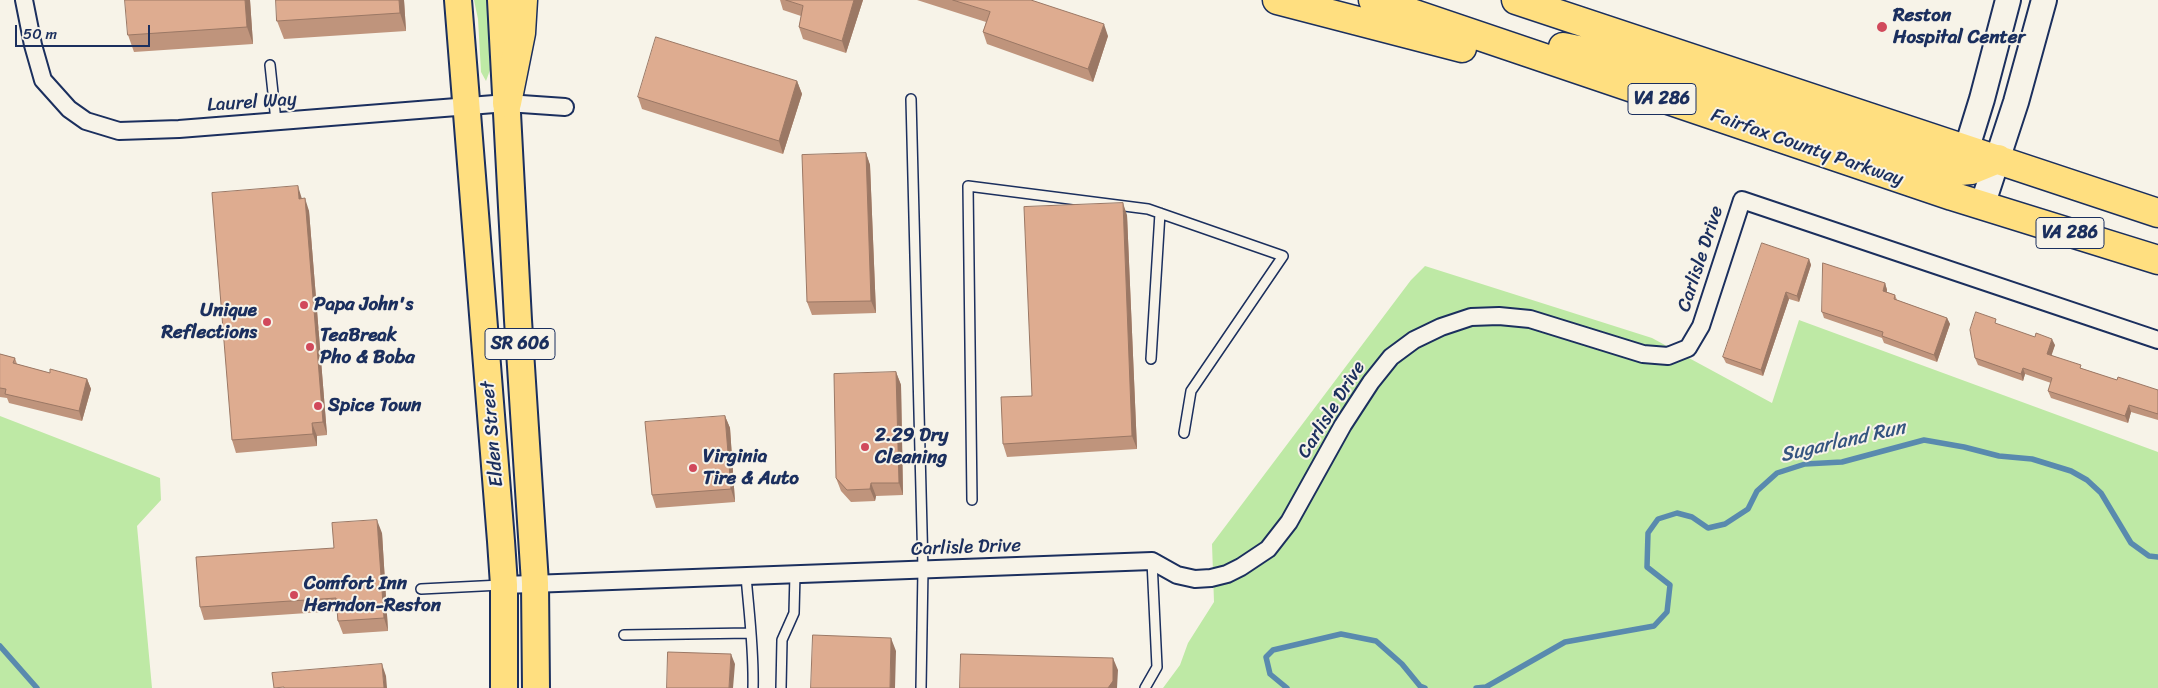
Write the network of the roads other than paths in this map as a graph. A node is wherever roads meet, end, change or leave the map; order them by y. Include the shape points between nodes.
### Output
1 (24, 0) edge
2 (458, 0) edge
3 (501, 0) edge
4 (523, 0) edge
5 (1277, 0) edge
6 (1373, 0) edge
7 (1516, 0) edge
8 (1558, 0) edge
9 (2008, 0) edge
10 (2044, 0) edge
11 (1531, 53) junction
12 (1707, 64) junction
13 (270, 65) dead end
14 (911, 99) dead end
15 (507, 104) junction
16 (467, 106) junction
17 (565, 107) dead end
18 (1689, 108) junction
19 (276, 121) junction
20 (1998, 159) junction
21 (1963, 160) junction
22 (1952, 196) junction
23 (1982, 206) junction
24 (1160, 213) junction
25 (2158, 213) edge
26 (2158, 260) edge
27 (2158, 340) edge
28 (1151, 359) dead end
29 (1184, 433) dead end
30 (972, 500) dead end
31 (1152, 561) junction
32 (923, 569) junction
33 (795, 574) junction
34 (746, 576) junction
35 (535, 583) junction
36 (504, 585) junction
37 (421, 589) dead end
38 (750, 634) junction
39 (624, 635) dead end
40 (504, 688) edge
41 (536, 688) edge
42 (753, 688) edge
43 (781, 688) edge
44 (921, 688) edge
45 (1145, 688) edge

1 - 19 street, Laurel Way via 32,45 43,80 69,110 86,121 138,131
2 - 16 main road, Elden Street / SR 606
3 - 15 main road, Elden Street / SR 606
4 - 15 highway via 521,32
5 - 18 highway
6 - 11 highway, Fairfax County Parkway / VA 286
7 - 12 highway, VA 286
8 - 12 highway
9 - 21 main road
10 - 20 main road
11 - 18 highway, Fairfax County Parkway / VA 286
11 - 21 highway via 1566,47 1584,51
12 - 21 highway, VA 286
13 - 19 lane
14 - 32 lane
15 - 16 street, Laurel Way
15 - 17 street, Laurel Way
15 - 35 main road, Elden Street / SR 606
16 - 19 street, Laurel Way
16 - 36 main road, Elden Street / SR 606
18 - 22 highway, Fairfax County Parkway / VA 286
20 - 21 highway, VA 286
20 - 23 main road
20 - 25 highway, VA 286
21 - 22 main road
22 - 23 highway, Fairfax County Parkway / VA 286
23 - 26 highway, Fairfax County Parkway / VA 286
24 - 28 lane
24 - 29 lane via 1283,256 1192,391
24 - 30 lane via 1093,201 968,186
27 - 31 street, Carlisle Drive via 1742,200 1701,326 1688,348 1668,356 1643,354 1522,318 1471,317 1442,327 1414,340 1392,357 1371,382 1288,522 1268,549 1227,574 1195,580 1177,575
31 - 32 street, Carlisle Drive
31 - 45 lane via 1157,667
32 - 33 street, Carlisle Drive
32 - 44 lane
33 - 34 street, Carlisle Drive
33 - 43 lane via 794,613 782,640
34 - 35 street, Carlisle Drive
34 - 38 lane
35 - 36 street, Carlisle Drive
35 - 41 main road, Elden Street / SR 606
36 - 37 lane
36 - 40 main road, Elden Street / SR 606
38 - 39 lane
38 - 42 lane

